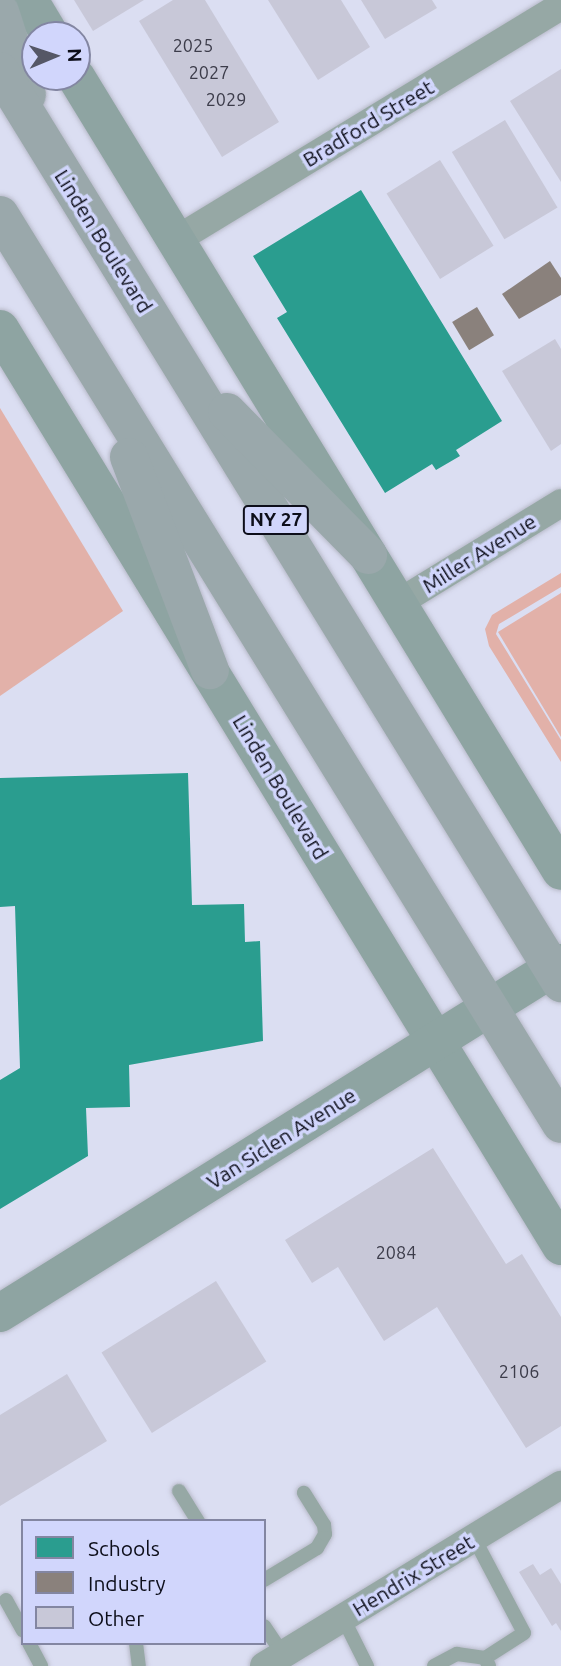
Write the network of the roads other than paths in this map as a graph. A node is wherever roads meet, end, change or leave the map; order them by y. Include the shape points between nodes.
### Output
1 (29, 0) edge
2 (561, 6) edge
3 (0, 12) edge
4 (42, 21) edge
5 (0, 71) edge
6 (85, 91) edge
7 (40, 136) junction
8 (0, 215) edge
9 (176, 240) junction
10 (0, 329) edge
11 (180, 364) junction
12 (99, 376) junction
13 (561, 503) edge
14 (368, 555) junction
15 (398, 603) junction
16 (210, 670) junction
17 (561, 871) edge
18 (558, 972) edge
19 (490, 1007) junction
20 (436, 1041) junction
21 (561, 1124) edge
22 (561, 1246) edge
23 (0, 1313) edge
24 (561, 1485) edge
25 (179, 1491) dead end
26 (304, 1493) dead end
27 (197, 1519) edge
28 (474, 1538) junction
29 (266, 1579) edge
30 (6, 1600) dead end
31 (343, 1618) junction
32 (21, 1627) edge
33 (266, 1633) edge
34 (30, 1645) edge
35 (136, 1645) edge
36 (274, 1660) edge
37 (487, 1662) edge
38 (41, 1666) edge
39 (139, 1666) edge
40 (367, 1666) edge
41 (434, 1666) edge

1 - 4 street
2 - 9 street, Bradford Street
3 - 7 highway
5 - 7 highway, Linden Boulevard / NY 27
6 - 9 street
7 - 11 highway, Linden Boulevard / NY 27
8 - 12 highway
9 - 14 street
10 - 16 street, Linden Boulevard
11 - 14 highway
11 - 18 highway, Linden Boulevard / NY 27
12 - 16 highway
12 - 19 highway
13 - 15 street, Miller Avenue
14 - 15 street
15 - 17 street
16 - 20 street, Linden Boulevard
18 - 19 street, Van Siclen Avenue
19 - 20 street, Van Siclen Avenue
19 - 21 highway
20 - 22 street, Linden Boulevard
20 - 23 street, Van Siclen Avenue
24 - 28 street, Hendrix Street
25 - 27 lane
26 - 29 lane via 324,1525 324,1534 317,1548
28 - 31 street, Hendrix Street
28 - 37 lane via 524,1633
30 - 32 lane
31 - 36 street, Hendrix Street
31 - 40 lane
33 - 36 lane
34 - 38 lane
35 - 39 lane
37 - 41 lane via 457,1654

